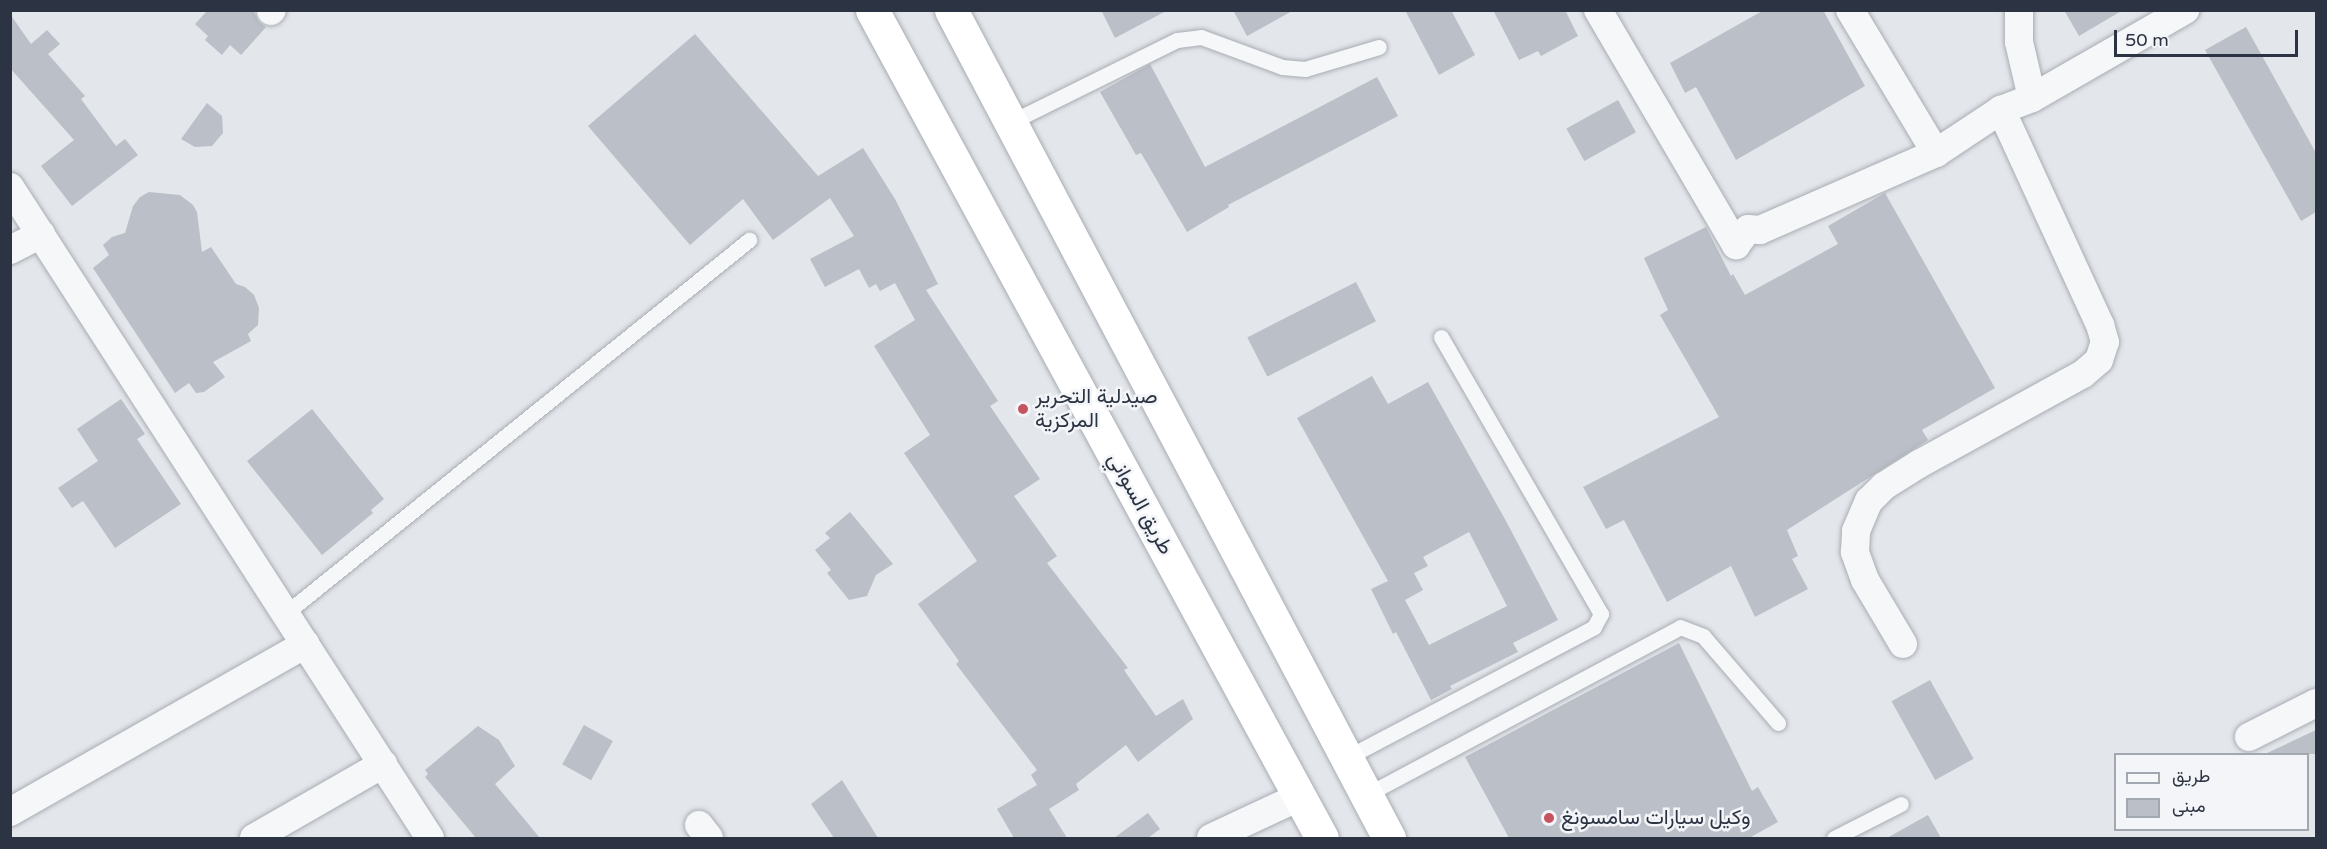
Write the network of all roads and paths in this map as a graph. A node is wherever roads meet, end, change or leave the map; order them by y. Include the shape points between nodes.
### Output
1 (872, 10) edge
2 (951, 10) edge
3 (1598, 10) edge
4 (1850, 10) edge
5 (2019, 10) edge
6 (2185, 10) edge
7 (1379, 47) dead end
8 (2032, 98) junction
9 (2001, 110) junction
10 (1011, 122) junction
11 (1936, 153) junction
12 (10, 187) edge
13 (41, 234) junction
14 (749, 240) dead end
15 (10, 250) edge
16 (1441, 337) dead end
17 (286, 613) junction
18 (306, 644) junction
19 (1903, 644) dead end
20 (2316, 703) edge
21 (1778, 723) dead end
22 (2249, 737) dead end
23 (1346, 758) junction
24 (383, 764) junction
25 (1366, 795) junction
26 (1299, 796) junction
27 (1900, 804) dead end
28 (10, 812) edge
29 (254, 838) edge
30 (430, 838) edge
31 (1211, 838) edge
32 (1322, 838) edge
33 (1389, 838) edge
34 (1834, 838) edge

1 - 26 highway, طريق السواني
2 - 10 highway
3 - 11 street via 1736,245 1748,230 1760,230
4 - 11 street
5 - 8 street via 2019,42
6 - 8 street
7 - 10 lane via 1305,69 1282,68 1201,37 1177,40
8 - 9 street
9 - 11 street
9 - 19 street via 2105,342 2099,360 2083,374 1919,464 1884,486 1869,501 1856,531 1855,552 1865,580
10 - 23 highway
12 - 13 street
13 - 15 street
13 - 17 street
14 - 17 lane
16 - 23 lane via 1601,614 1594,627
17 - 18 street
18 - 24 street
18 - 28 street
20 - 22 street
21 - 25 lane via 1703,636 1680,627
23 - 25 highway
24 - 29 street
24 - 30 street
25 - 33 highway
26 - 31 street
26 - 32 highway, طريق السواني
27 - 34 lane

